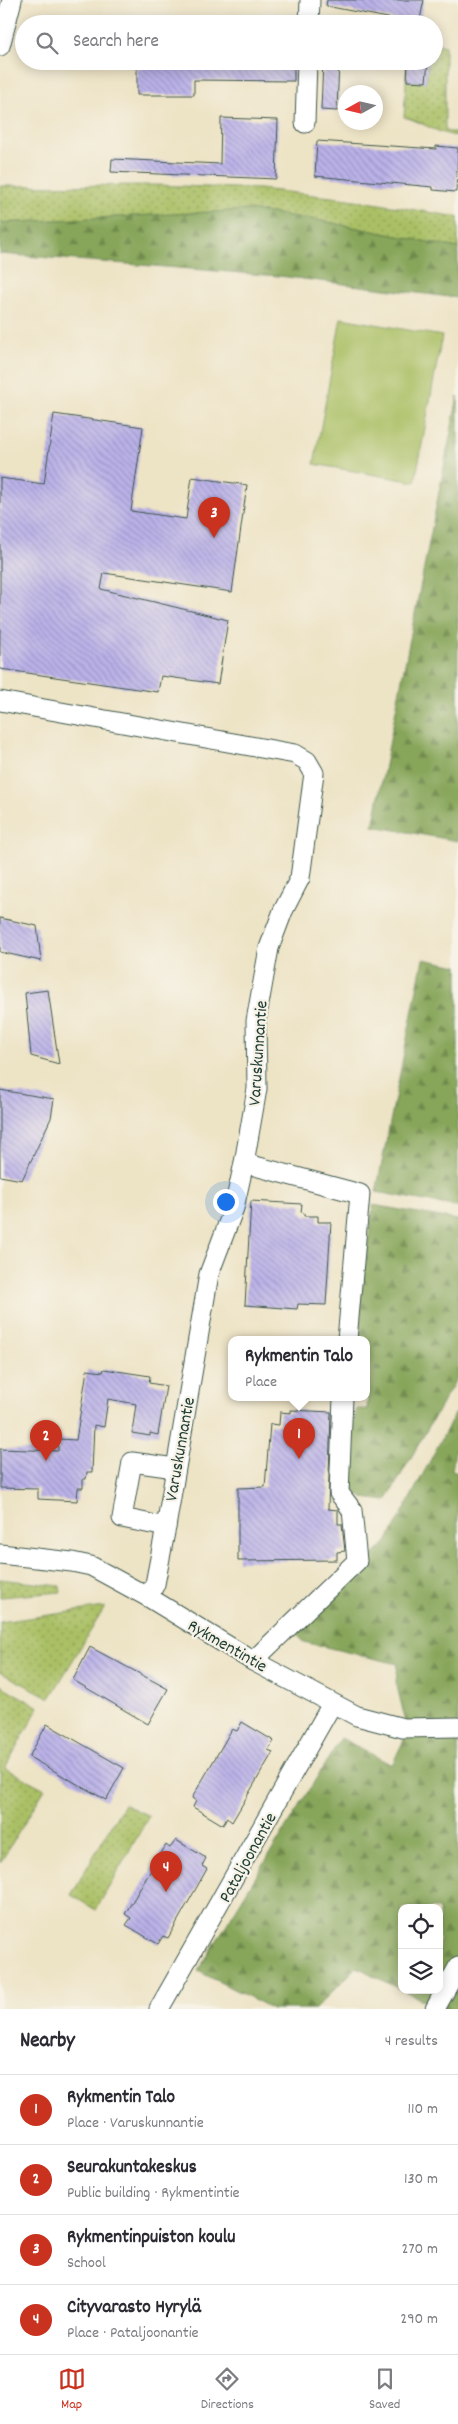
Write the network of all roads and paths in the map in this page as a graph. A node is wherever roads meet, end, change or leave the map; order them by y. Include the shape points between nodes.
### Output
1 (12, 0) edge
2 (310, 0) edge
3 (309, 15) edge
4 (0, 46) edge
5 (307, 70) edge
6 (305, 123) dead end
7 (0, 701) edge
8 (244, 1163) junction
9 (347, 1336) edge
10 (343, 1401) edge
11 (175, 1468) junction
12 (166, 1527) junction
13 (0, 1554) edge
14 (148, 1597) junction
15 (253, 1661) junction
16 (332, 1704) junction
17 (458, 1727) edge
18 (458, 1967) edge
19 (159, 2009) edge
20 (435, 2009) edge

1 - 4 street
2 - 3 street
5 - 6 street
7 - 8 street, Varuskunnantie via 295,754 312,766 314,786 300,878 269,948 256,1021 257,1089
8 - 9 street via 360,1194
8 - 11 street, Varuskunnantie via 234,1208 209,1274
10 - 15 street via 339,1493 352,1510 357,1561
11 - 12 street, Varuskunnantie
11 - 12 street via 132,1462 122,1518
12 - 14 street, Varuskunnantie via 155,1584
13 - 14 street, Rykmentintie via 91,1566
14 - 15 street, Rykmentintie
15 - 16 street, Rykmentintie
16 - 17 street, Rykmentintie via 357,1716 403,1728
16 - 19 street, Pataljoonantie
18 - 20 street

